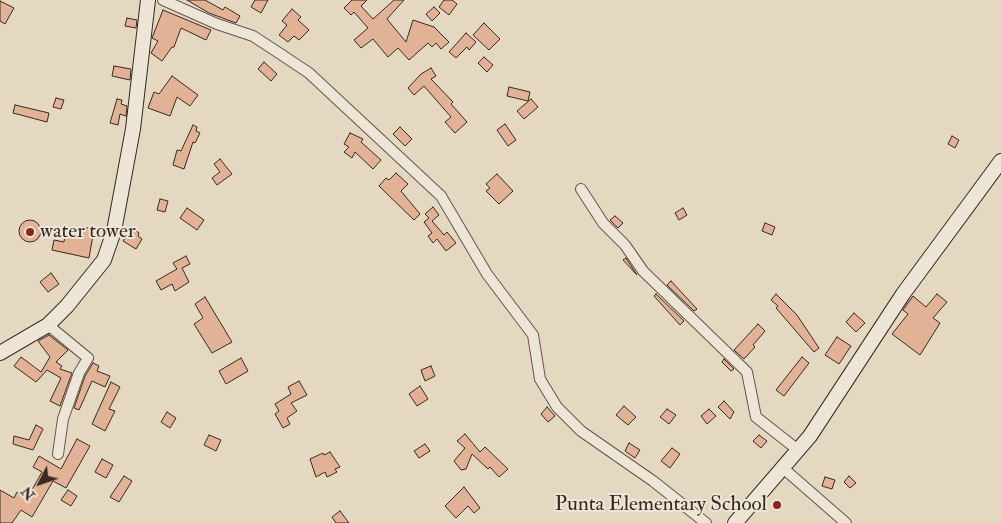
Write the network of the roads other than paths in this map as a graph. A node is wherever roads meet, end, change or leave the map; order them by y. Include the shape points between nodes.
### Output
1 (148, 0) edge
2 (163, 0) edge
3 (1001, 162) edge
4 (581, 189) dead end
5 (48, 325) junction
6 (0, 353) edge
7 (798, 450) junction
8 (58, 454) dead end
9 (782, 468) junction
10 (706, 523) edge
11 (736, 523) edge
12 (846, 523) edge

1 - 5 street via 133,129 114,231 104,260
2 - 10 street via 253,36 309,74 441,196 487,274 533,335 540,379 558,407 581,431
3 - 7 street via 903,294
4 - 7 street via 603,223 625,244 643,271 746,372 756,417
5 - 6 street
5 - 8 street via 88,358 62,419
7 - 9 street
9 - 11 street
9 - 12 street

